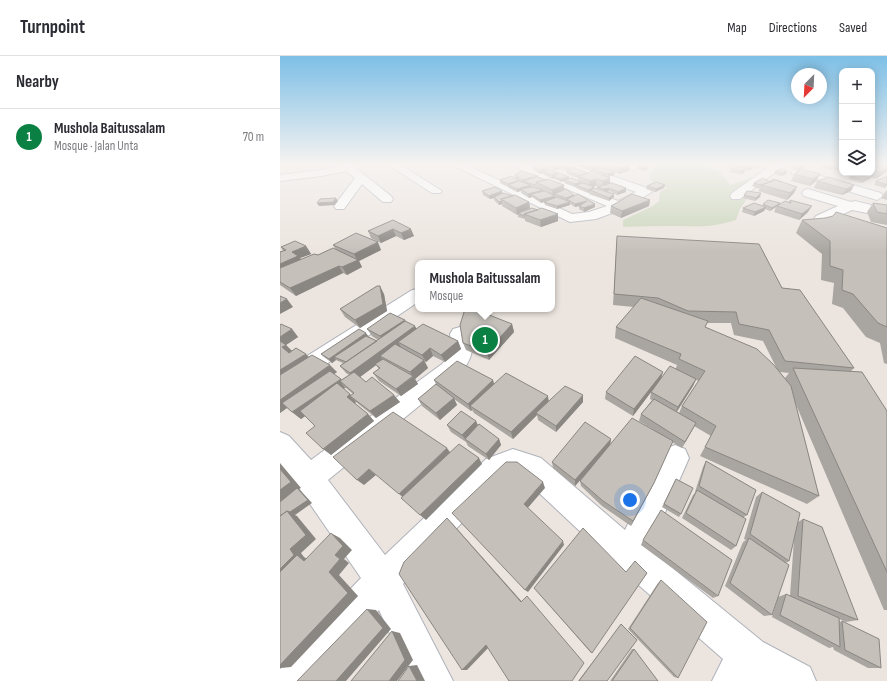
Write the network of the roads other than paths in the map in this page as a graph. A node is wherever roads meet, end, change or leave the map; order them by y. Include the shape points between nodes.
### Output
1 (349, 193) edge
2 (380, 193) edge
3 (518, 193) edge
4 (587, 193) edge
5 (644, 193) edge
6 (740, 193) edge
7 (808, 193) dead end
8 (882, 193) edge
9 (736, 196) dead end
10 (387, 199) dead end
11 (340, 206) dead end
12 (619, 206) junction
13 (851, 206) junction
14 (887, 213) edge
15 (821, 219) edge
16 (415, 296) edge
17 (460, 334) edge
18 (280, 384) edge
19 (282, 449) edge
20 (675, 458) dead end
21 (309, 478) junction
22 (630, 555) junction
23 (383, 580) junction
24 (741, 668) edge
25 (289, 681) edge
26 (433, 681) edge
27 (796, 681) edge

1 - 11 street
2 - 10 street
3 - 12 street via 570,218 591,216
4 - 12 street
5 - 12 street
6 - 9 street
7 - 13 street
8 - 13 street via 866,203
13 - 14 street
13 - 15 street
16 - 18 street
17 - 21 street via 463,350 460,360 450,370
19 - 21 street
20 - 22 street
21 - 23 street
22 - 23 street via 531,467 518,461 505,463 496,468
22 - 24 street
23 - 25 street
23 - 26 street
24 - 27 street

